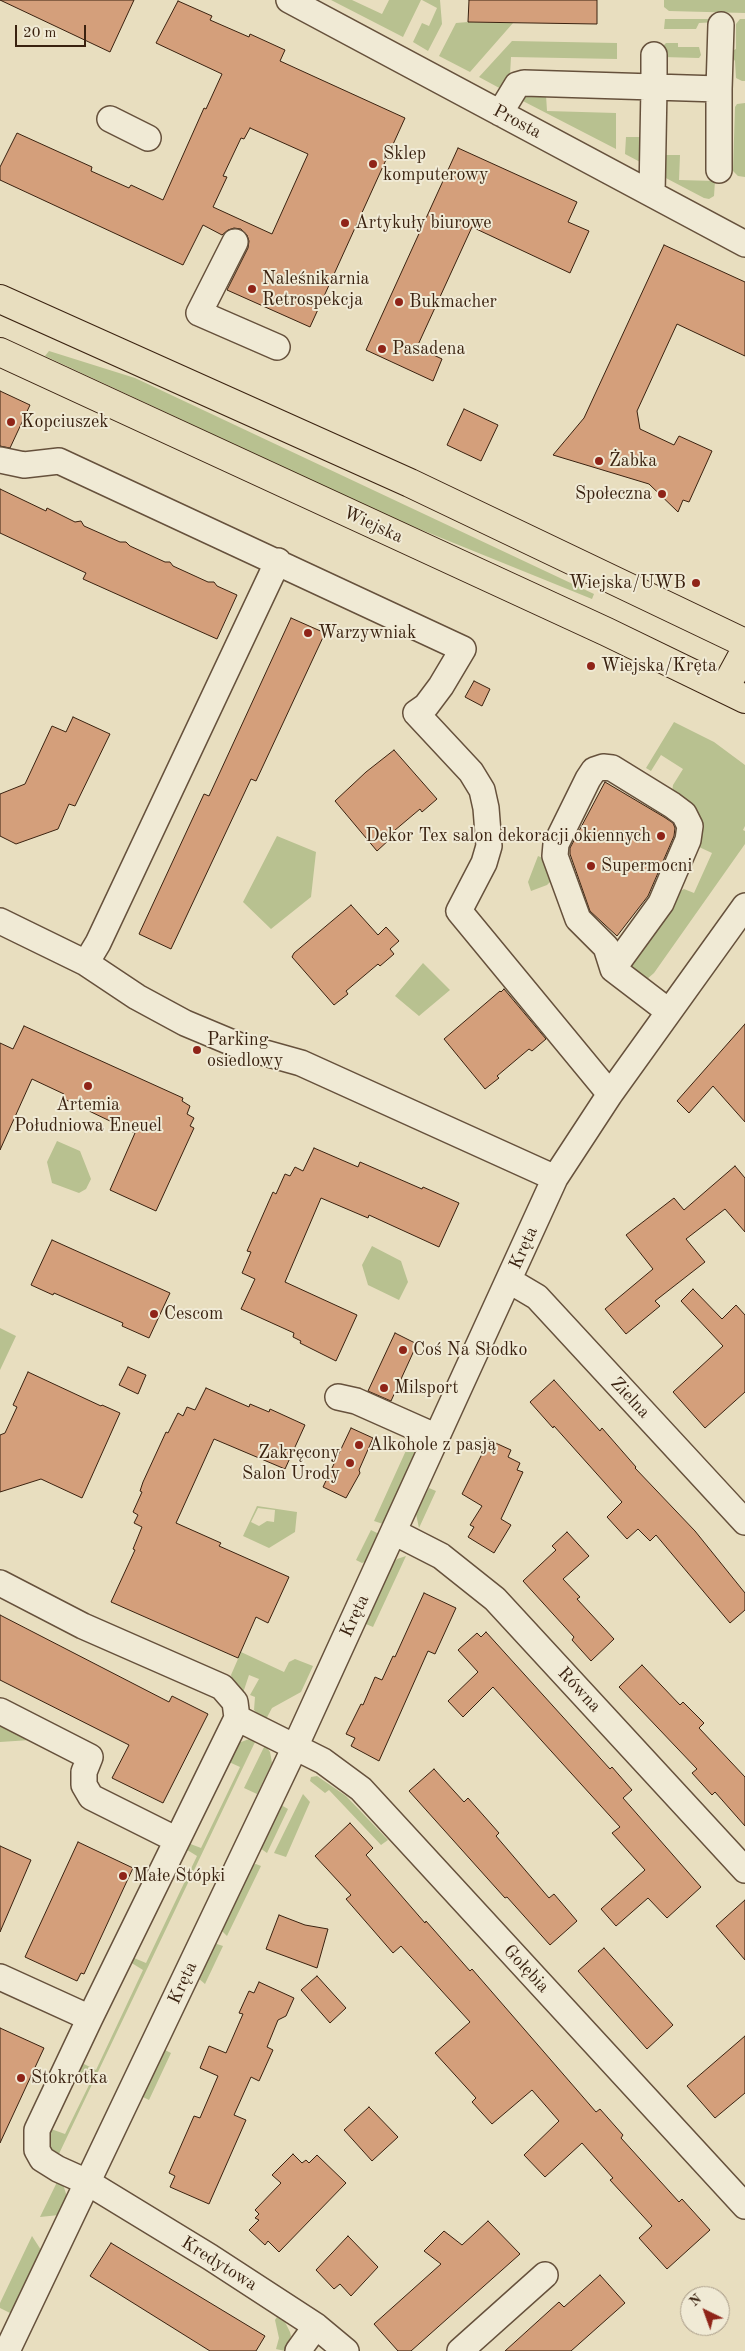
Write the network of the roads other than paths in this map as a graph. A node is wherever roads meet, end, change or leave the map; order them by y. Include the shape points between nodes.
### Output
1 (289, 0) edge
2 (721, 25) dead end
3 (654, 55) dead end
4 (654, 87) junction
5 (719, 89) junction
6 (500, 113) junction
7 (110, 119) dead end
8 (148, 138) dead end
9 (719, 170) dead end
10 (652, 194) junction
11 (235, 242) dead end
12 (745, 244) edge
13 (0, 299) edge
14 (277, 347) dead end
15 (0, 352) edge
16 (0, 460) edge
17 (278, 561) junction
18 (745, 644) edge
19 (745, 651) edge
20 (735, 694) edge
21 (745, 906) edge
22 (0, 921) edge
23 (86, 963) junction
24 (614, 969) junction
25 (668, 1010) junction
26 (610, 1094) junction
27 (555, 1178) junction
28 (510, 1281) junction
29 (338, 1398) dead end
30 (437, 1437) junction
31 (745, 1522) edge
32 (394, 1532) junction
33 (0, 1583) edge
34 (0, 1711) edge
35 (238, 1718) junction
36 (295, 1747) junction
37 (177, 1840) junction
38 (745, 1870) edge
39 (0, 1977) edge
40 (90, 2018) junction
41 (88, 2182) junction
42 (745, 2206) edge
43 (545, 2275) dead end
44 (316, 2326) junction
45 (8, 2351) edge
46 (298, 2351) edge
47 (346, 2351) edge
48 (460, 2351) edge

1 - 6 street, Prosta
2 - 5 street
3 - 4 street
4 - 5 street
4 - 6 street via 524,83 517,85
4 - 10 street
5 - 9 street
6 - 10 street, Prosta
7 - 8 street
10 - 12 street, Prosta
11 - 14 street via 199,313
13 - 18 main road via 401,479
15 - 20 main road, Wiejska
16 - 17 street via 24,465 59,461
17 - 23 street
17 - 26 street via 463,649 441,686 426,706 416,713 471,772 482,790 486,808 489,846 484,863 459,911
19 - 20 main road
21 - 25 street, Kręta
22 - 23 street
23 - 27 street via 137,997 185,1023 240,1046 301,1063
24 - 24 street via 606,947 578,919 556,856 556,844 588,779 594,770 603,767 612,768 672,805 684,814 690,826 688,840 662,903
24 - 25 street
25 - 26 street, Kręta
26 - 27 street, Kręta
27 - 28 street, Kręta
28 - 30 street, Kręta
28 - 31 street, Zielna via 537,1297
29 - 30 street via 349,1398
30 - 32 street, Kręta
32 - 36 street, Kręta
32 - 38 street, Równa via 441,1556 495,1599
33 - 35 street via 83,1626 222,1687 235,1702
34 - 37 street via 90,1757 84,1772 84,1785 91,1797
35 - 36 street, Gołębia
35 - 37 street, Kredytowa
36 - 41 street, Kręta
36 - 42 street, Gołębia via 323,1760 361,1789
37 - 40 street, Kredytowa
39 - 40 street
40 - 41 street, Kredytowa via 38,2130 37,2150 42,2159
41 - 44 street, Kredytowa
41 - 45 street, Kręta
43 - 48 street
44 - 46 street
44 - 47 street, Kredytowa

